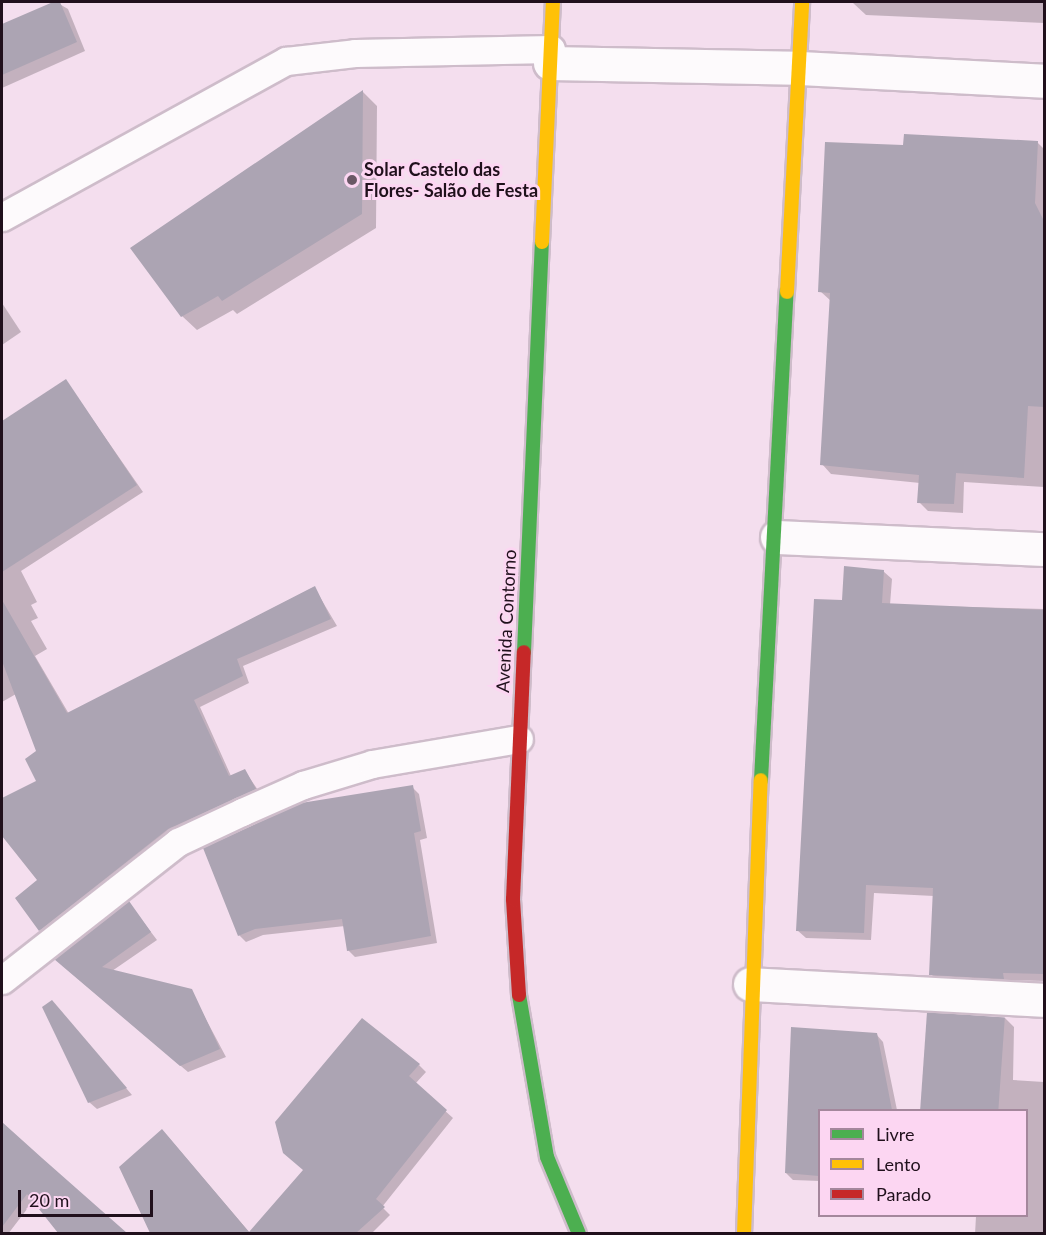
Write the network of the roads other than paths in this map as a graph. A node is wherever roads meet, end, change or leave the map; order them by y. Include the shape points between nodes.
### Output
1 (553, 2) edge
2 (802, 2) edge
3 (550, 56) junction
4 (800, 68) junction
5 (1044, 81) edge
6 (2, 217) edge
7 (777, 537) junction
8 (1044, 549) edge
9 (519, 739) junction
10 (2, 980) edge
11 (750, 984) junction
12 (1044, 1000) edge
13 (579, 1233) edge
14 (744, 1233) edge

1 - 3 street, Avenida Contorno
2 - 4 street
3 - 4 street
3 - 6 lane via 321,54 286,61
3 - 9 street, Avenida Contorno
4 - 5 street
4 - 7 street
7 - 8 street
7 - 11 street
9 - 10 lane via 372,764 303,785 178,842
9 - 13 street, Avenida Contorno via 513,899 521,1032 547,1156
11 - 12 street
11 - 14 street

